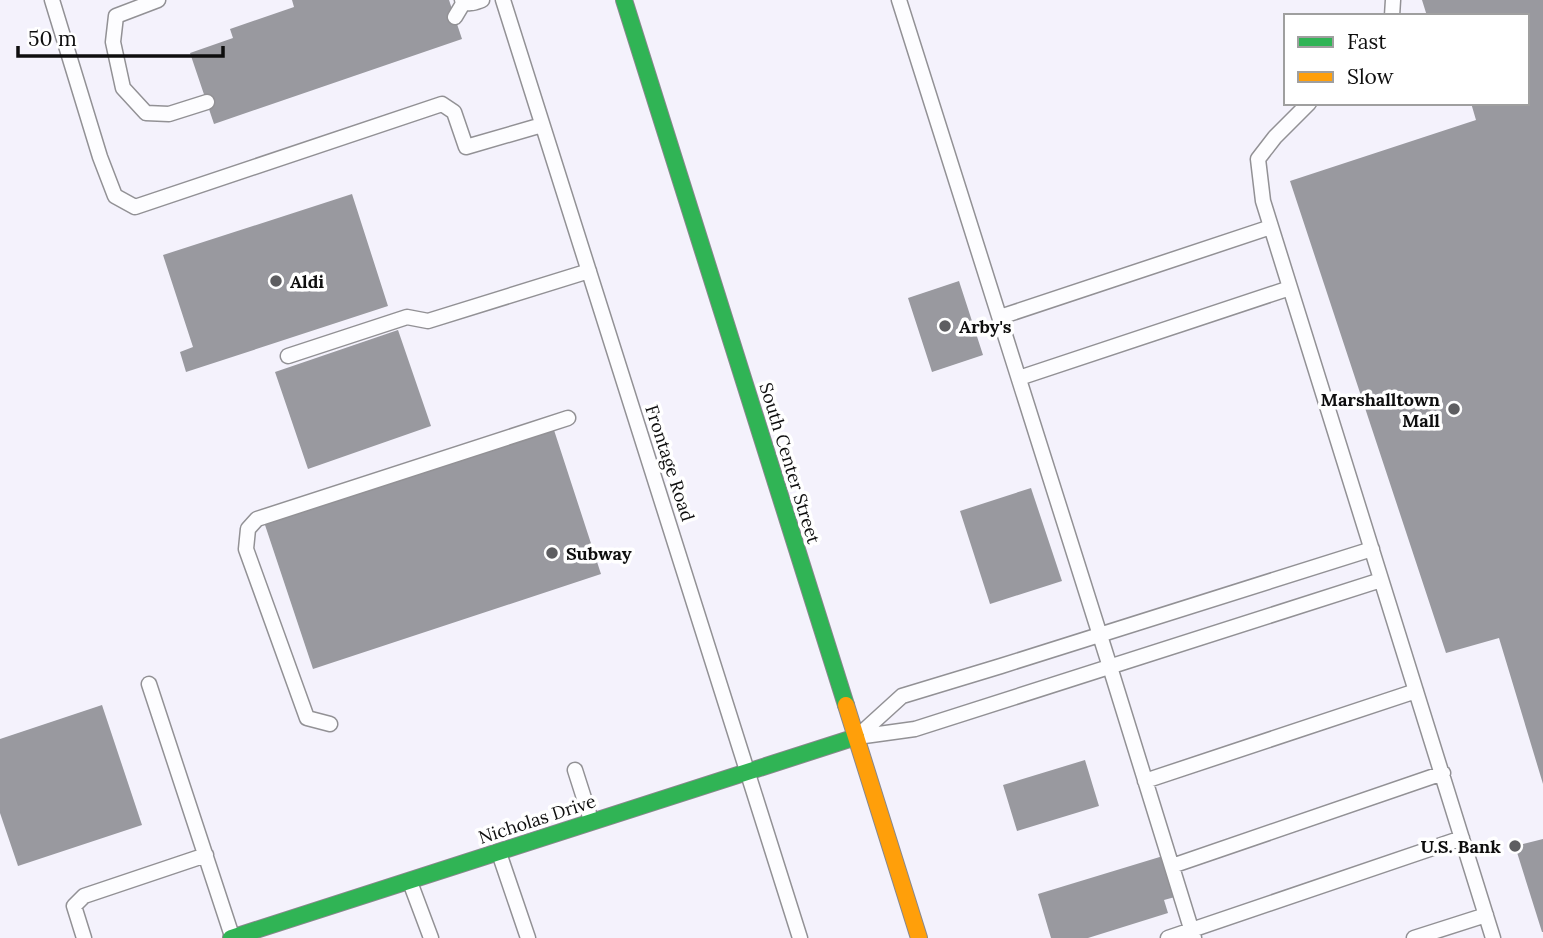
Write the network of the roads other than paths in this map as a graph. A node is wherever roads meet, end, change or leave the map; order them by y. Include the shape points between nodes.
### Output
1 (52, 0) edge
2 (158, 0) edge
3 (482, 0) edge
4 (503, 0) edge
5 (624, 0) edge
6 (899, 0) edge
7 (463, 1) edge
8 (455, 17) dead end
9 (207, 102) dead end
10 (1307, 105) edge
11 (542, 125) junction
12 (1271, 227) junction
13 (589, 271) junction
14 (1290, 288) junction
15 (1000, 317) junction
16 (288, 356) dead end
17 (1019, 377) junction
18 (568, 418) dead end
19 (1371, 549) junction
20 (1381, 580) junction
21 (1100, 635) junction
22 (1110, 667) junction
23 (149, 684) dead end
24 (1416, 691) junction
25 (330, 724) dead end
26 (856, 737) junction
27 (575, 770) dead end
28 (747, 772) junction
29 (1443, 773) junction
30 (1145, 781) junction
31 (592, 822) junction
32 (1462, 838) junction
33 (499, 852) junction
34 (206, 855) junction
35 (1172, 866) junction
36 (410, 881) junction
37 (1486, 915) junction
38 (1193, 934) edge
39 (84, 938) edge
40 (232, 938) edge
41 (431, 938) edge
42 (528, 938) edge
43 (800, 938) edge
44 (919, 938) edge
45 (1168, 938) edge
46 (1414, 938) edge
47 (1493, 938) edge

1 - 11 lane via 115,196 135,207 442,104 454,112 466,147
2 - 9 lane via 116,16 113,42 123,88 146,113 169,114
3 - 7 lane
4 - 11 lane, Frontage Road
5 - 26 main road, South Center Street
6 - 15 lane
7 - 8 lane
10 - 12 lane via 1258,159
11 - 13 lane, Frontage Road
12 - 14 lane
12 - 15 lane
13 - 16 lane via 428,321 407,317
13 - 28 lane, Frontage Road
14 - 17 lane
14 - 19 lane
15 - 17 lane
17 - 21 lane
18 - 25 lane via 257,519 248,528 246,549 307,718
19 - 20 lane
19 - 21 lane
20 - 22 lane
20 - 24 lane
21 - 22 lane
21 - 26 lane via 902,696
22 - 26 lane via 915,729
22 - 30 lane
23 - 34 lane
24 - 29 lane
24 - 30 lane
26 - 28 main road, Nicholas Drive
26 - 44 main road, South Center Street
27 - 31 lane
28 - 31 main road, Nicholas Drive
28 - 43 lane, Frontage Road
29 - 32 lane
29 - 35 lane
30 - 35 lane
31 - 33 main road, Nicholas Drive
32 - 37 lane
32 - 38 lane
33 - 36 main road, Nicholas Drive
33 - 42 lane
34 - 39 lane via 84,896 74,906
34 - 40 lane
35 - 38 lane
36 - 40 main road, Nicholas Drive
36 - 41 lane
37 - 46 lane
37 - 47 lane
38 - 45 lane

